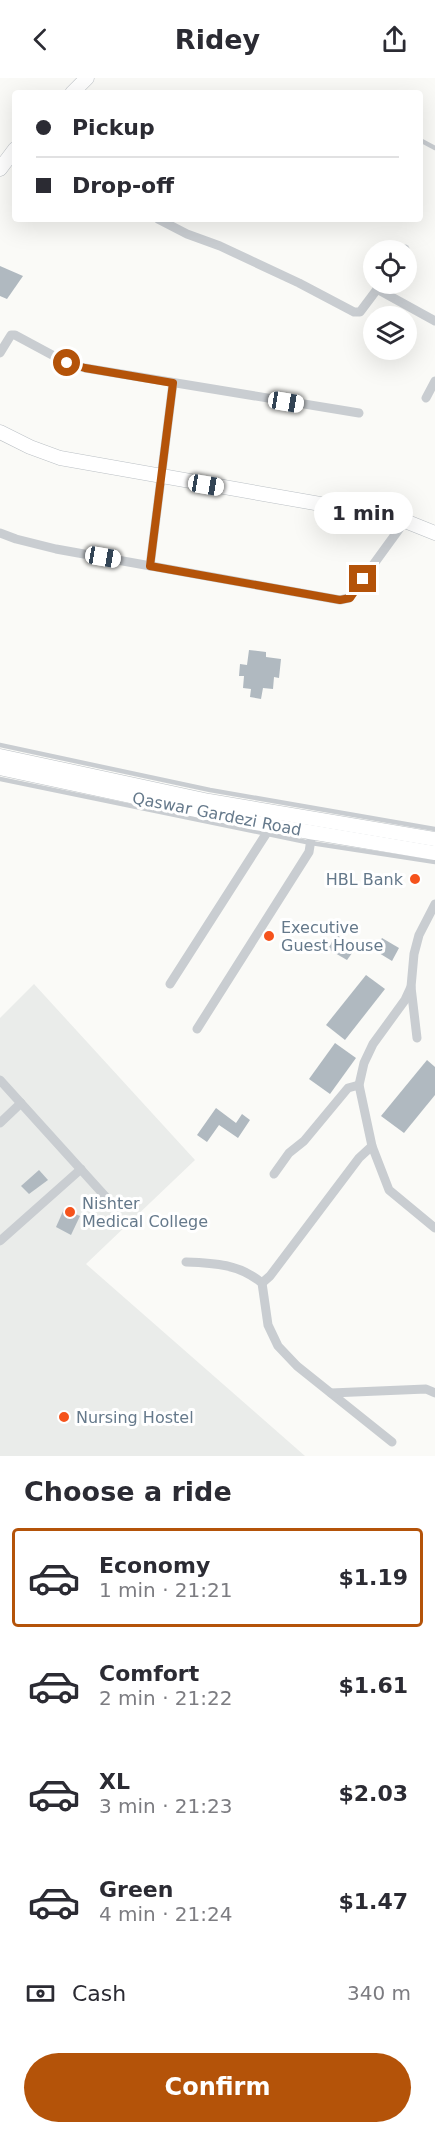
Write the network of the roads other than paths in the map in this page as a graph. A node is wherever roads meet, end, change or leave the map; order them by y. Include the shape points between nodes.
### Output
1 (87, 78) edge
2 (75, 90) edge
3 (12, 153) edge
4 (0, 169) edge
5 (164, 222) edge
6 (373, 294) edge
7 (392, 294) edge
8 (435, 321) edge
9 (0, 353) edge
10 (435, 381) edge
11 (173, 383) junction
12 (426, 398) dead end
13 (359, 413) dead end
14 (0, 432) edge
15 (162, 477) junction
16 (405, 521) junction
17 (435, 532) edge
18 (0, 533) edge
19 (150, 566) junction
20 (0, 745) edge
21 (0, 756) edge
22 (0, 768) edge
23 (0, 779) edge
24 (210, 795) junction
25 (294, 811) junction
26 (435, 829) edge
27 (266, 834) junction
28 (311, 838) junction
29 (435, 839) edge
30 (435, 853) edge
31 (435, 862) edge
32 (435, 904) edge
33 (170, 984) dead end
34 (411, 987) junction
35 (197, 1029) dead end
36 (417, 1038) dead end
37 (0, 1080) edge
38 (359, 1085) junction
39 (21, 1103) junction
40 (0, 1123) edge
41 (372, 1146) junction
42 (81, 1169) junction
43 (274, 1174) dead end
44 (114, 1206) dead end
45 (435, 1228) edge
46 (0, 1241) edge
47 (186, 1262) dead end
48 (262, 1283) junction
49 (331, 1393) junction
50 (435, 1393) edge
51 (392, 1442) dead end

1 - 2 main road
3 - 4 main road
5 - 6 street via 354,312 360,312
7 - 8 street
9 - 11 street via 11,335 15,335 67,363
10 - 12 street
11 - 13 street
11 - 15 street
14 - 15 main road via 60,459
15 - 16 main road
15 - 19 street
16 - 17 main road
16 - 19 street via 345,600
18 - 19 street via 56,549
20 - 24 lane
21 - 24 main road
22 - 28 main road, Qaswar Gardezi Road
23 - 27 lane
24 - 25 main road
25 - 26 lane
25 - 29 main road
27 - 28 lane
27 - 33 street
28 - 30 main road, Qaswar Gardezi Road
28 - 31 lane
28 - 35 street via 309,852
32 - 34 street via 419,935
34 - 36 street
34 - 38 street via 373,1044
37 - 39 street
38 - 41 street
38 - 43 street via 348,1089
39 - 40 street
39 - 42 street
41 - 45 street via 389,1190
41 - 48 street
42 - 44 street
42 - 46 street
47 - 48 street via 222,1264 240,1269
48 - 49 street via 268,1325 278,1346
49 - 50 street via 426,1389
49 - 51 street

